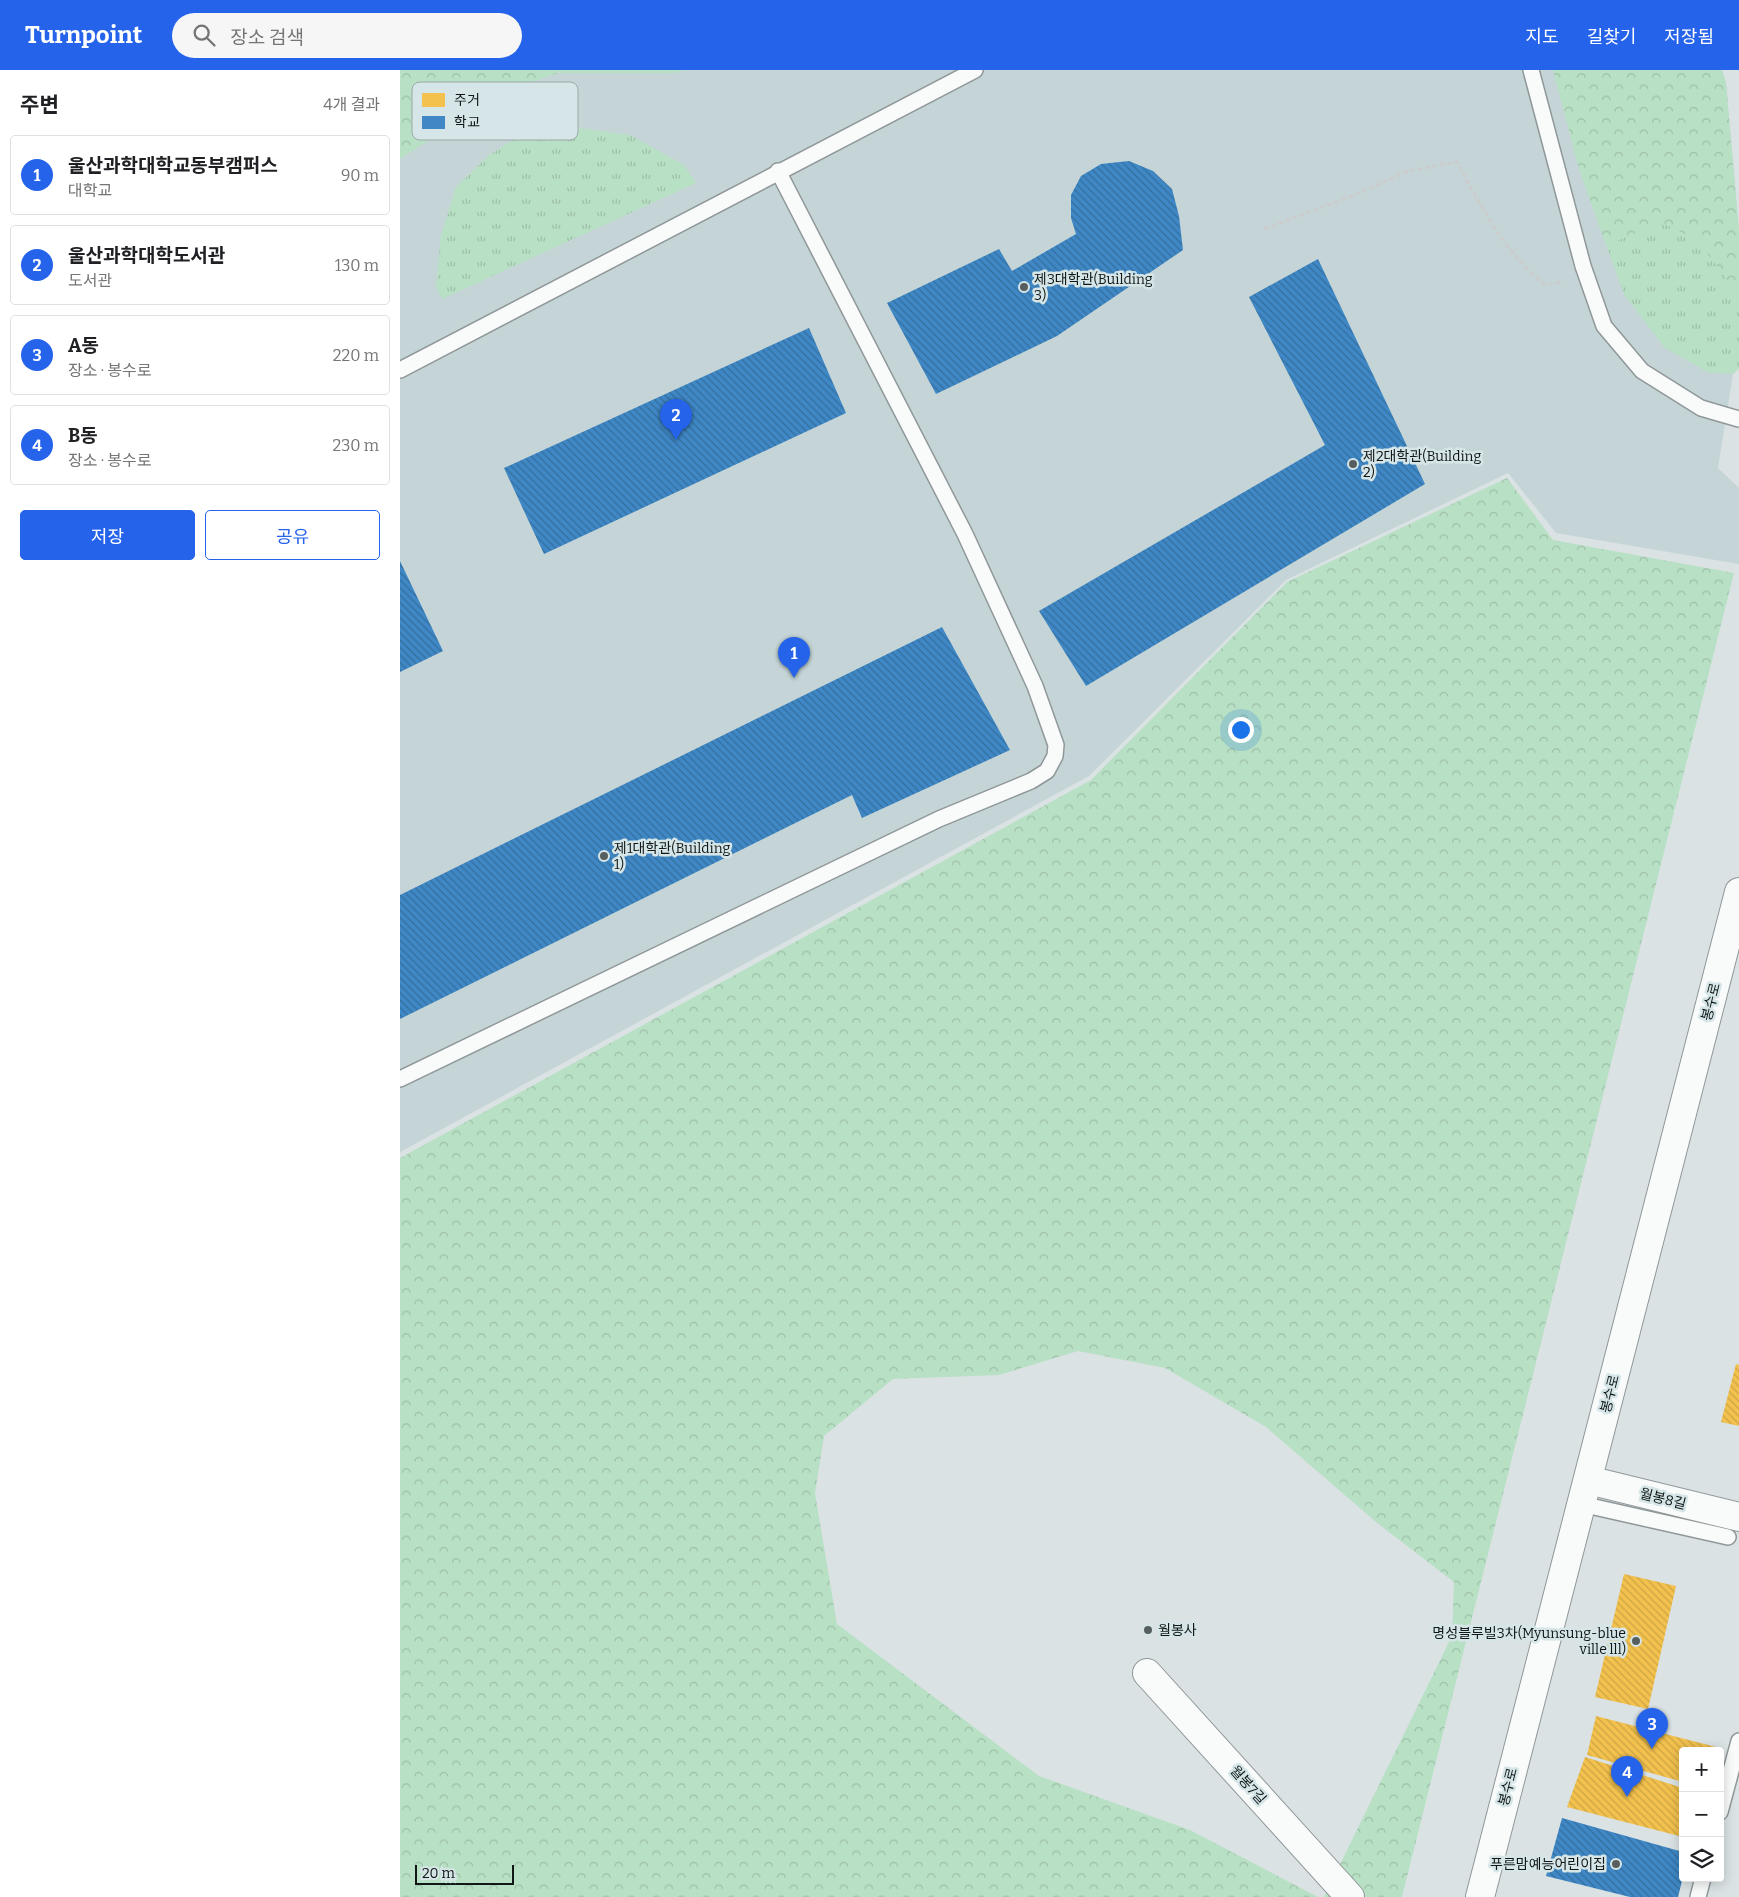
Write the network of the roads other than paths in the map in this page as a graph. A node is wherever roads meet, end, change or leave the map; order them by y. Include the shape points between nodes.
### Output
1 (975, 70) edge
2 (1532, 70) edge
3 (778, 171) junction
4 (400, 370) edge
5 (1739, 419) edge
6 (1739, 892) edge
7 (400, 1079) edge
8 (1584, 1492) junction
9 (1733, 1527) edge
10 (1146, 1673) dead end
11 (1739, 1741) edge
12 (1724, 1797) edge
13 (1702, 1882) edge
14 (1350, 1897) edge
15 (1480, 1897) edge
16 (1698, 1897) edge

1 - 3 lane
2 - 5 lane via 1604,326 1642,371 1701,408
3 - 4 lane
3 - 7 lane via 965,534 1034,686 1056,745 1055,756 1047,771 1031,781 939,819
6 - 8 main road, 봉수로
8 - 9 main road, 월봉8길
8 - 15 main road, 봉수로
10 - 14 main road, 월봉7길
11 - 12 lane
13 - 16 lane

